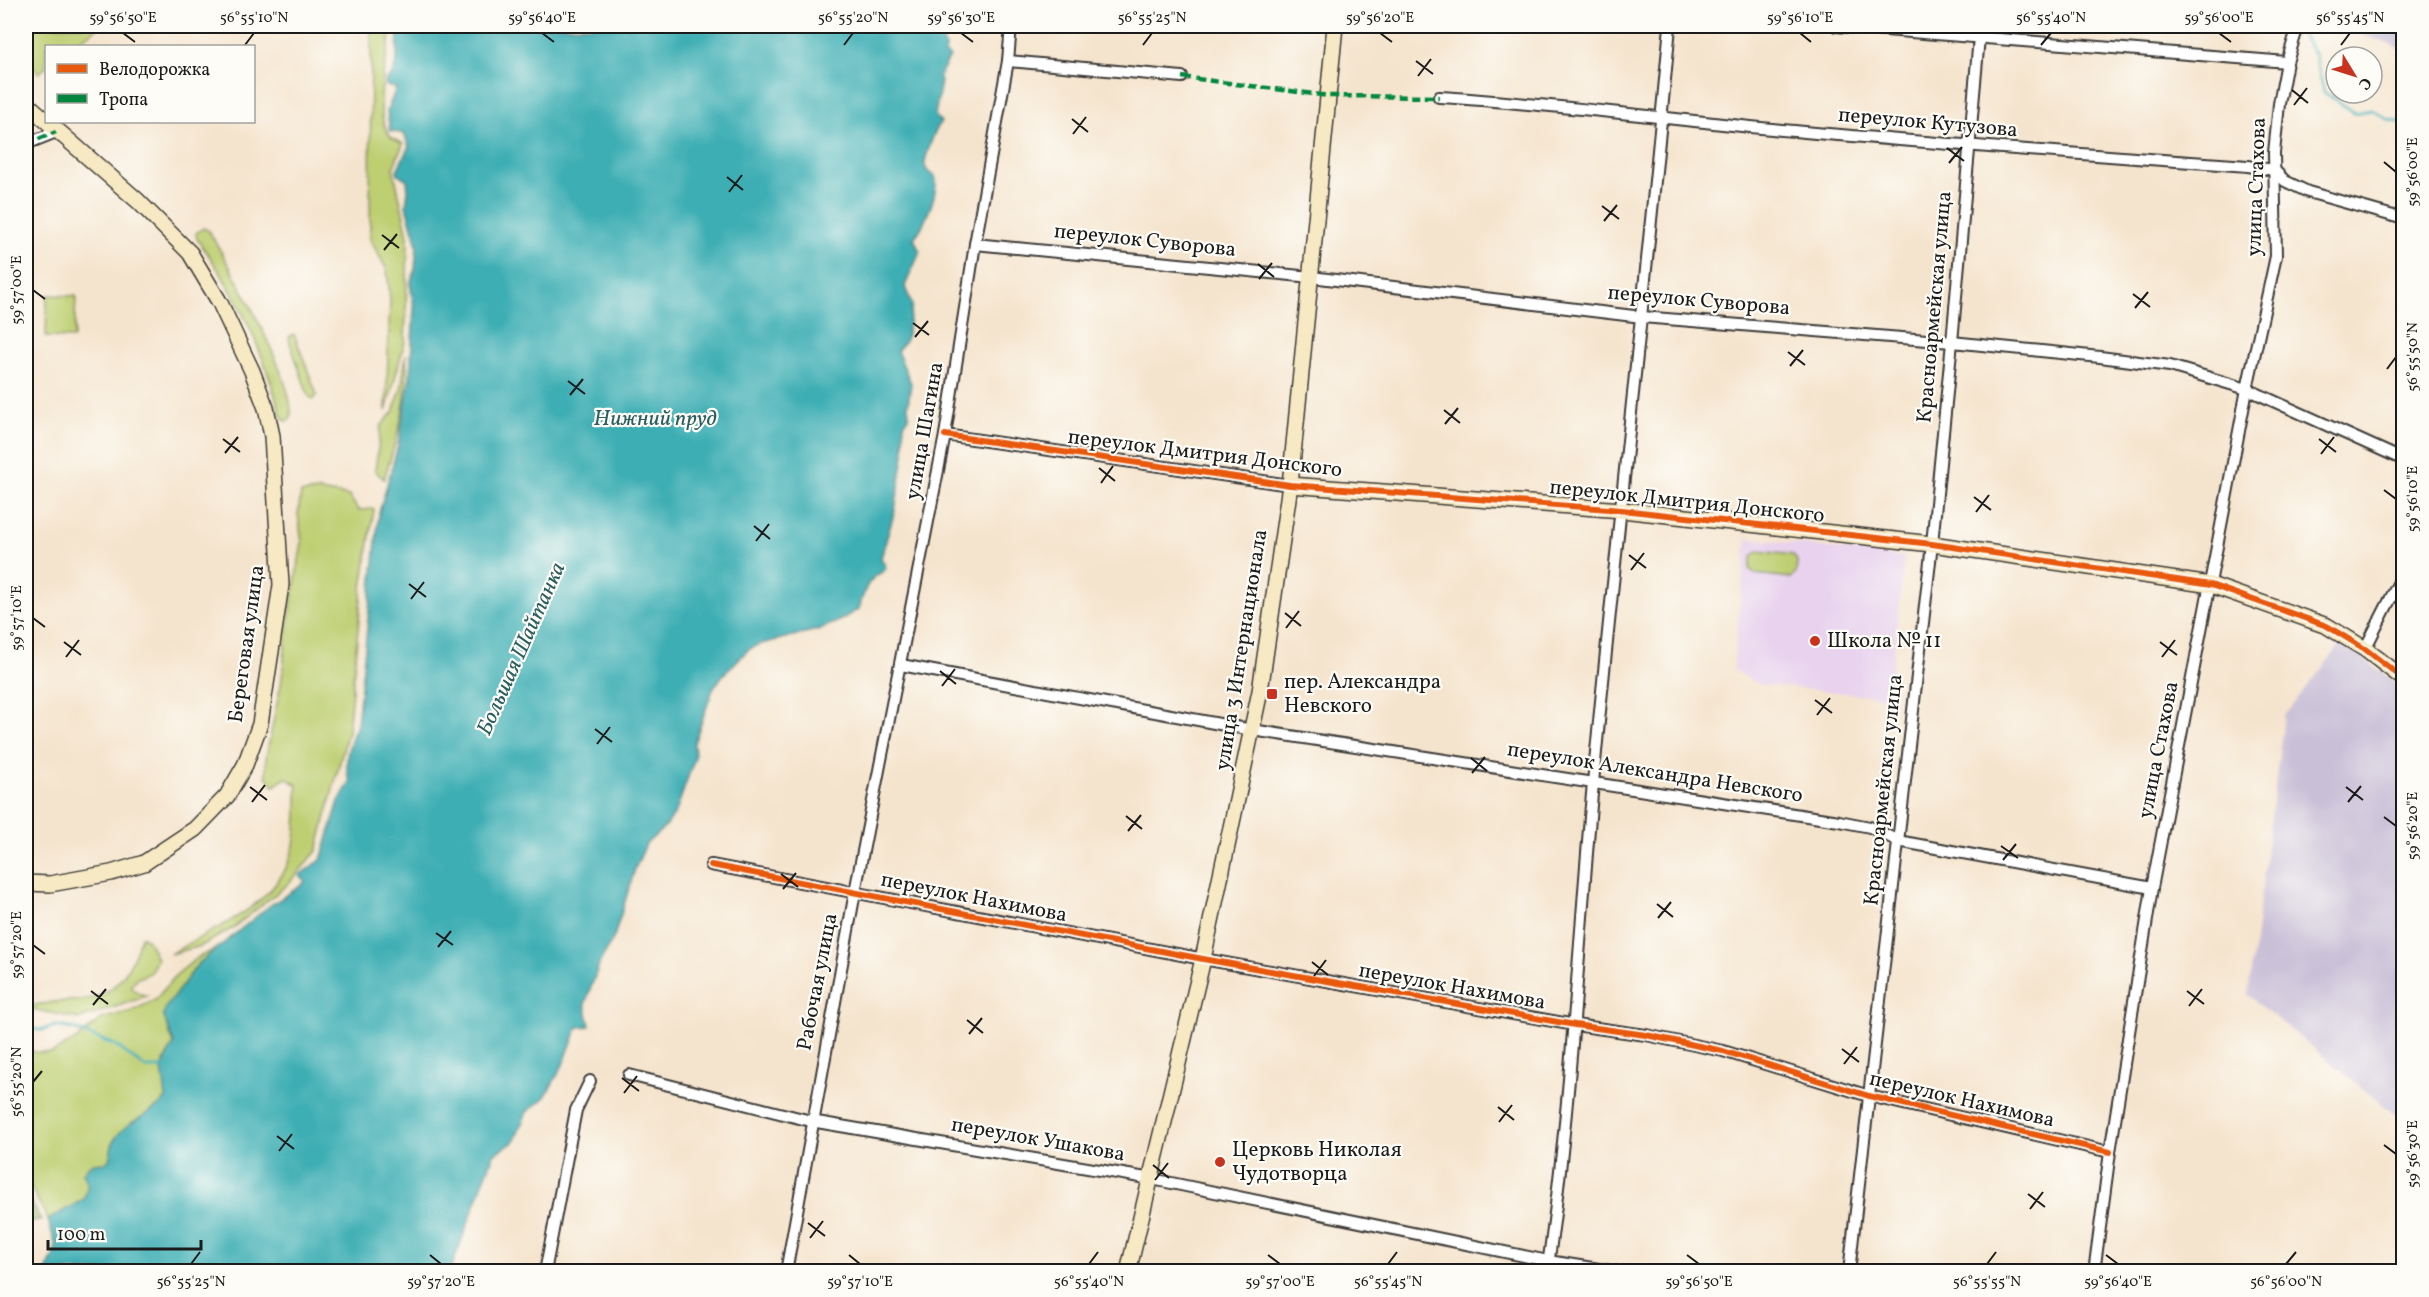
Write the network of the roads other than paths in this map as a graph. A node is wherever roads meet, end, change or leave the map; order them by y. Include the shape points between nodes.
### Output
1 (1011, 26) edge
2 (1335, 26) edge
3 (1670, 26) edge
4 (1836, 26) edge
5 (2298, 26) edge
6 (1979, 31) edge
7 (1008, 61) junction
8 (2287, 62) junction
9 (1182, 77) dead end
10 (1439, 97) dead end
11 (26, 103) edge
12 (1662, 118) junction
13 (45, 121) edge
14 (47, 123) edge
15 (56, 132) junction
16 (26, 144) edge
17 (1968, 147) junction
18 (2274, 170) junction
19 (2403, 219) edge
20 (975, 244) junction
21 (1311, 277) junction
22 (1642, 317) junction
23 (1952, 342) junction
24 (2247, 388) junction
25 (945, 435) junction
26 (2403, 460) edge
27 (1290, 485) junction
28 (1622, 510) junction
29 (1932, 544) junction
30 (2403, 572) edge
31 (2211, 585) junction
32 (2366, 648) junction
33 (901, 665) junction
34 (2403, 679) edge
35 (1252, 730) junction
36 (1593, 783) junction
37 (1898, 842) junction
38 (711, 865) dead end
39 (26, 883) edge
40 (2152, 888) junction
41 (855, 892) junction
42 (1203, 959) junction
43 (1575, 1025) junction
44 (629, 1075) dead end
45 (590, 1081) dead end
46 (1869, 1096) junction
47 (811, 1121) junction
48 (2110, 1152) junction
49 (1152, 1179) junction
50 (1548, 1266) edge
51 (545, 1272) edge
52 (786, 1272) edge
53 (1128, 1272) edge
54 (1618, 1272) edge
55 (1849, 1272) edge
56 (2094, 1272) edge

1 - 7 street, улица Шагина
2 - 21 street, улица 3 Интернационала
3 - 12 street
4 - 6 street
5 - 8 street, улица Стахова
6 - 8 street
6 - 17 street, Красноармейская улица
7 - 9 street
7 - 20 street, улица Шагина
8 - 18 street, улица Стахова
10 - 12 street, переулок Кутузова
11 - 13 street, Береговая улица
12 - 17 street, переулок Кутузова
12 - 22 street
14 - 15 street, Береговая улица
15 - 16 street
15 - 39 street, Береговая улица via 138,201 190,253 220,303 266,408 272,436 281,585 260,724 245,765 227,796 195,829 144,863 50,884
17 - 18 street, переулок Кутузова
17 - 23 street, Красноармейская улица
18 - 19 street, переулок Кутузова via 2285,181 2308,192
18 - 24 street, улица Стахова via 2276,256
20 - 21 street, переулок Суворова
20 - 25 street, улица Шагина
21 - 22 street, переулок Суворова
21 - 27 street, улица 3 Интернационала
22 - 23 street, переулок Суворова
22 - 28 street
23 - 24 street, переулок Суворова via 2170,366
23 - 29 street, Красноармейская улица
24 - 26 street, переулок Суворова
24 - 31 street, улица Стахова
25 - 27 street, переулок Дмитрия Донского
25 - 33 street, улица Шагина
27 - 28 street, переулок Дмитрия Донского
27 - 35 street, улица 3 Интернационала
28 - 29 street, переулок Дмитрия Донского
28 - 36 street
29 - 31 street, переулок Дмитрия Донского
29 - 37 street, Красноармейская улица
30 - 32 street
31 - 32 street, переулок Дмитрия Донского via 2327,626
31 - 40 street, улица Стахова
32 - 34 street, переулок Дмитрия Донского
33 - 35 street, переулок Александра Невского
33 - 41 street, Рабочая улица
35 - 36 street, переулок Александра Невского
35 - 42 street, улица 3 Интернационала
36 - 37 street, переулок Александра Невского via 1870,827
36 - 43 street
37 - 40 street, переулок Александра Невского
37 - 46 street, Красноармейская улица
38 - 41 street, переулок Нахимова
40 - 48 street, улица Стахова
41 - 42 street, переулок Нахимова
41 - 47 street, Рабочая улица
42 - 43 street, переулок Нахимова
42 - 49 street, улица 3 Интернационала
43 - 46 street, переулок Нахимова via 1723,1051
43 - 50 street
44 - 47 street, переулок Ушакова
45 - 51 street via 576,1110
46 - 48 street, переулок Нахимова
46 - 55 street, Красноармейская улица
47 - 49 street, переулок Ушакова
47 - 52 street, Рабочая улица
48 - 56 street, улица Стахова
49 - 50 street, переулок Ушакова
49 - 53 street, улица 3 Интернационала
50 - 54 street, переулок Ушакова

